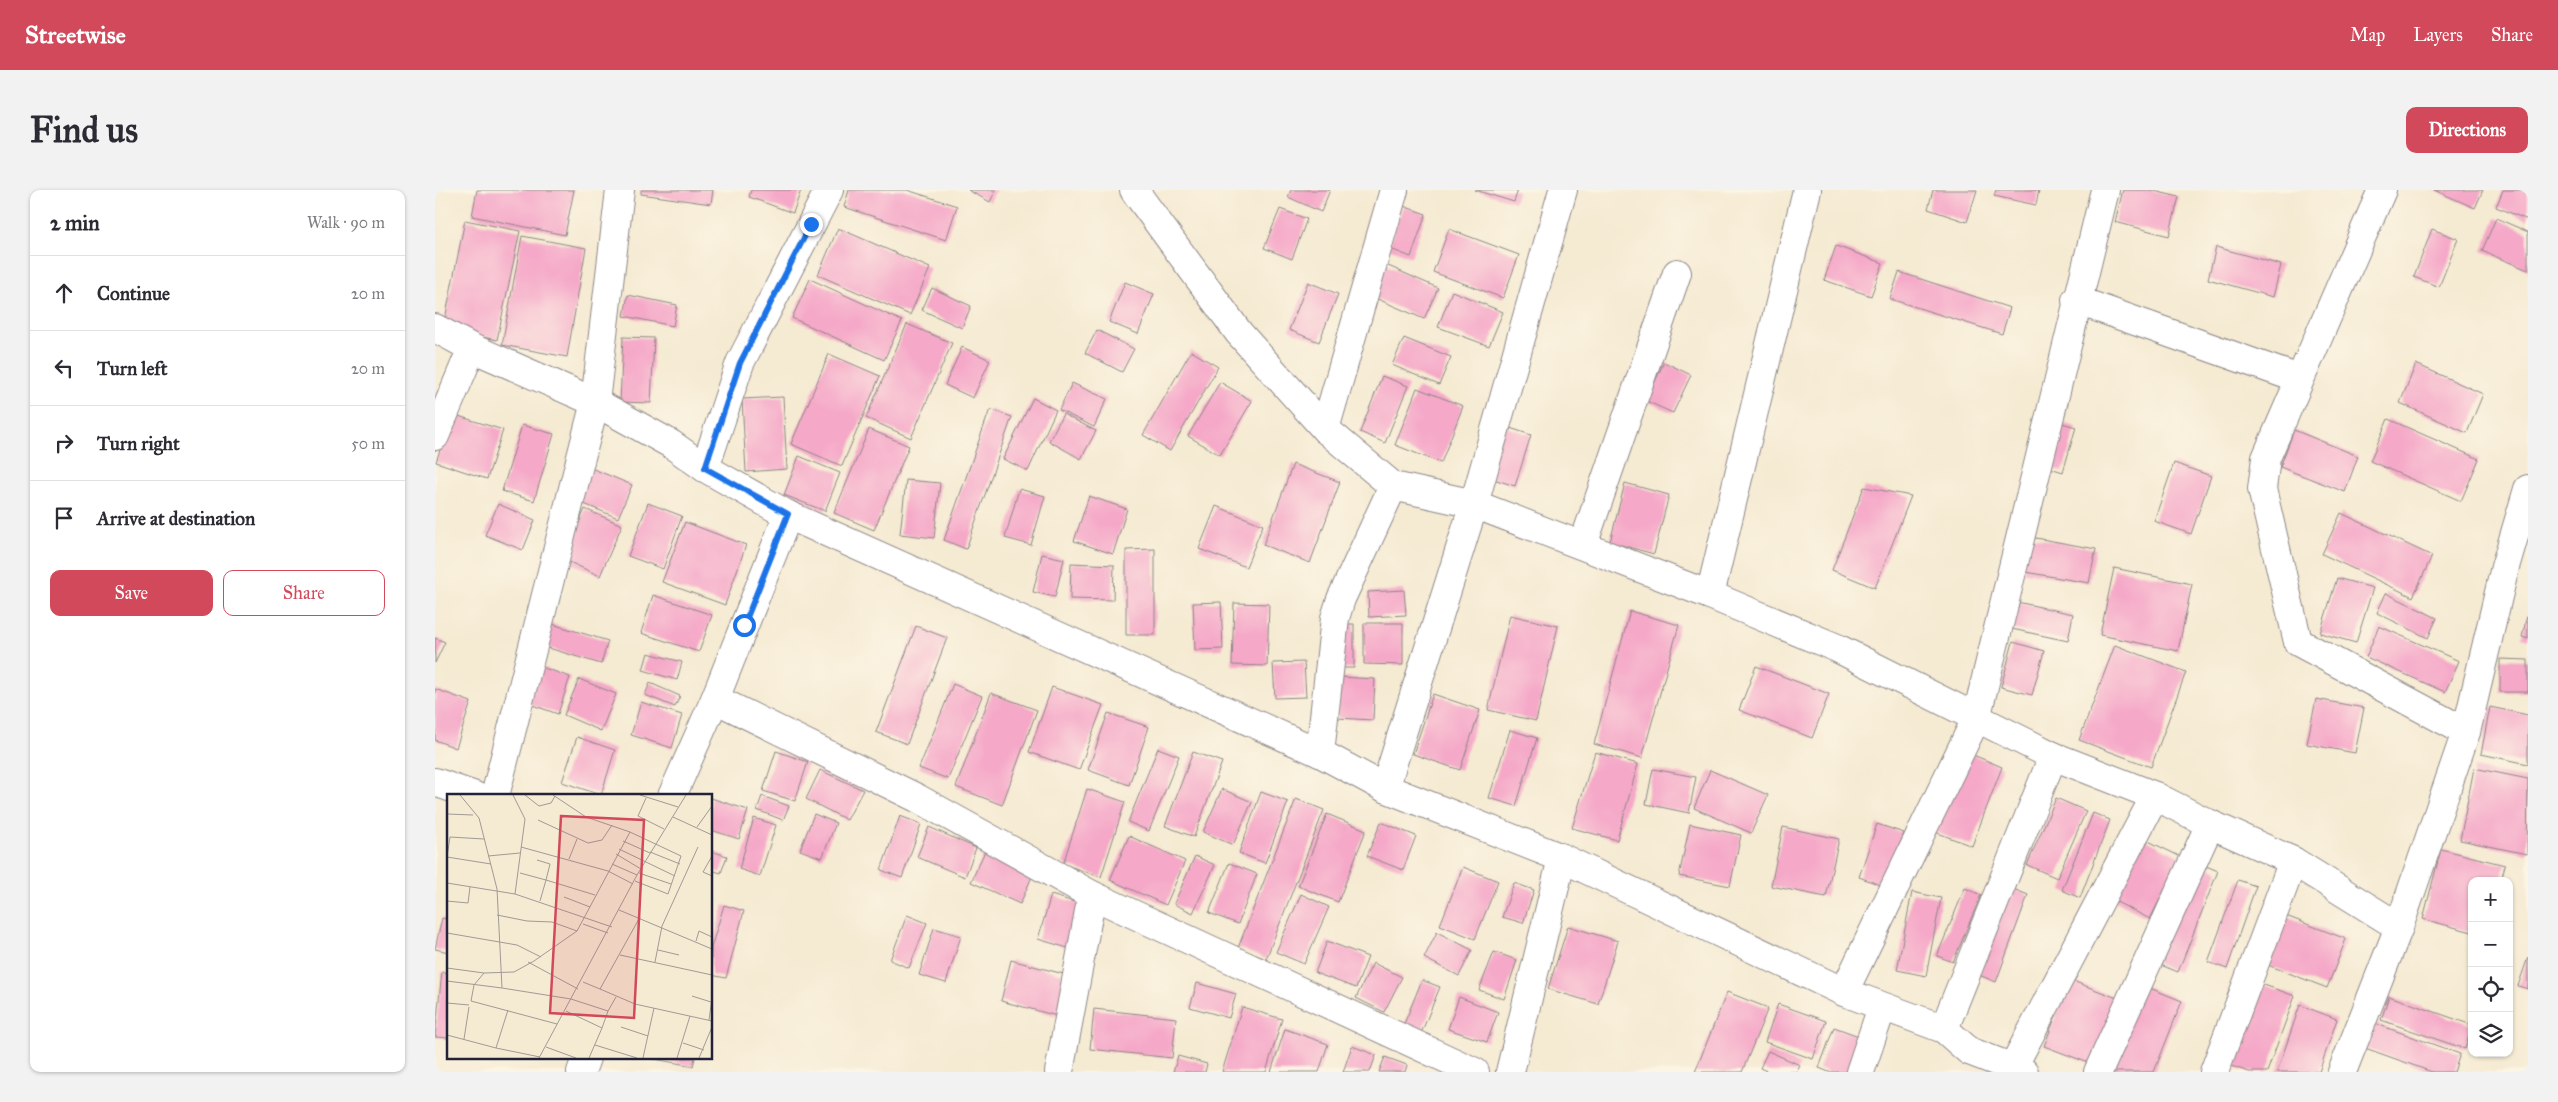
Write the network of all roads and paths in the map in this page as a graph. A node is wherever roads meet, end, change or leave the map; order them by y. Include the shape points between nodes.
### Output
1 (621, 190) edge
2 (829, 190) edge
3 (1134, 190) edge
4 (1394, 190) edge
5 (1563, 190) edge
6 (1807, 190) edge
7 (2105, 190) edge
8 (2382, 190) edge
9 (1677, 273) dead end
10 (2076, 300) junction
11 (435, 328) edge
12 (472, 348) junction
13 (2299, 379) junction
14 (595, 402) junction
15 (1325, 429) junction
16 (435, 436) edge
17 (705, 468) junction
18 (1393, 486) junction
19 (2528, 489) edge
20 (1474, 504) junction
21 (788, 514) junction
22 (1583, 545) junction
23 (1709, 595) junction
24 (715, 699) junction
25 (1976, 719) junction
26 (2466, 732) junction
27 (1320, 754) junction
28 (2053, 756) junction
29 (435, 782) edge
30 (1385, 788) junction
31 (469, 794) edge
32 (496, 794) edge
33 (673, 794) edge
34 (2155, 796) junction
35 (2210, 824) junction
36 (1562, 858) junction
37 (2293, 861) junction
38 (1092, 895) junction
39 (2399, 927) junction
40 (1844, 992) junction
41 (1882, 1007) junction
42 (1944, 1028) junction
43 (1966, 1062) edge
44 (2018, 1069) edge
45 (1059, 1072) edge
46 (1475, 1072) edge
47 (1510, 1072) edge
48 (1860, 1072) edge
49 (2098, 1072) edge
50 (2214, 1072) edge
51 (2342, 1072) edge

1 - 14 street
2 - 17 street via 740,363
3 - 15 street via 1239,334
4 - 15 street
5 - 20 street
6 - 23 street
7 - 10 street
8 - 13 street
9 - 22 street
10 - 13 street
10 - 25 street
11 - 12 street
12 - 14 street
12 - 16 street
13 - 26 street via 2266,458 2262,489 2298,642
14 - 17 street via 671,444
14 - 32 street
15 - 18 street
17 - 21 street
18 - 20 street
18 - 27 street via 1335,618
19 - 26 street via 2505,567
20 - 22 street
20 - 30 street
21 - 24 street
21 - 27 street
22 - 23 street
23 - 25 street via 1837,648
24 - 33 street
24 - 38 street via 917,798
25 - 28 street
25 - 40 street
26 - 39 street
27 - 30 street
28 - 34 street
28 - 42 street
29 - 31 street
30 - 36 street
34 - 35 street
34 - 44 street
35 - 37 street
35 - 49 street
36 - 40 street
36 - 47 street
37 - 39 street
37 - 50 street
38 - 45 street
38 - 46 street
39 - 51 street
40 - 41 street
41 - 42 street
41 - 48 street
42 - 43 street
43 - 44 street

